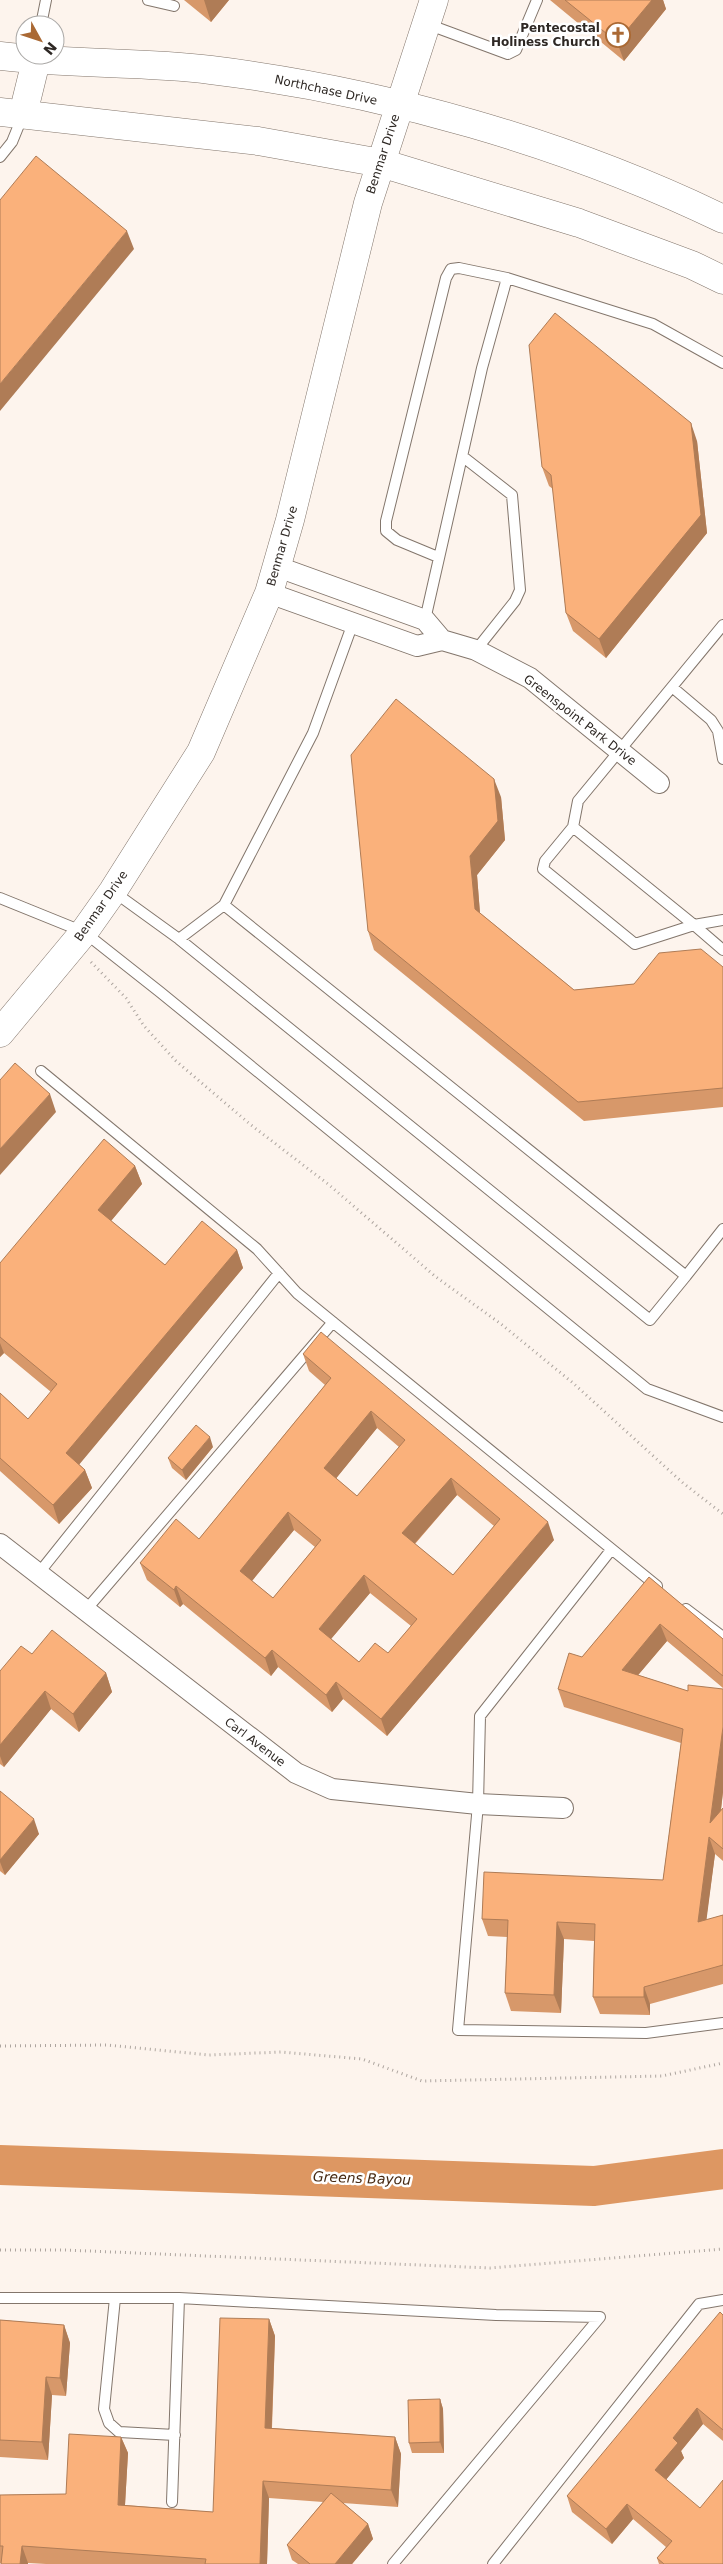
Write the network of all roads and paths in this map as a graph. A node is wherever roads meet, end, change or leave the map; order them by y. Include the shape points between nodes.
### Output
1 (46, 0) edge
2 (148, 0) edge
3 (537, 0) edge
4 (174, 6) dead end
5 (430, 12) edge
6 (43, 15) edge
7 (0, 56) edge
8 (15, 57) edge
9 (65, 60) edge
10 (33, 65) edge
11 (399, 105) junction
12 (12, 113) edge
13 (0, 157) edge
14 (381, 163) junction
15 (723, 219) edge
16 (507, 278) junction
17 (723, 280) edge
18 (723, 363) edge
19 (462, 456) junction
20 (438, 557) junction
21 (278, 567) junction
22 (269, 593) junction
23 (425, 620) junction
24 (353, 623) junction
25 (723, 624) edge
26 (442, 640) junction
27 (476, 650) junction
28 (672, 687) junction
29 (620, 752) junction
30 (723, 759) edge
31 (659, 783) dead end
32 (572, 827) junction
33 (113, 891) junction
34 (0, 898) edge
35 (224, 905) junction
36 (723, 920) edge
37 (694, 925) junction
38 (92, 939) junction
39 (179, 939) junction
40 (723, 950) edge
41 (0, 1033) edge
42 (41, 1071) dead end
43 (723, 1229) edge
44 (279, 1273) junction
45 (686, 1276) junction
46 (333, 1322) junction
47 (723, 1417) edge
48 (723, 1514) edge
49 (0, 1544) edge
50 (610, 1550) junction
51 (38, 1574) junction
52 (663, 1591) edge
53 (678, 1602) edge
54 (85, 1611) junction
55 (723, 1637) edge
56 (478, 1804) junction
57 (563, 1808) dead end
58 (723, 2023) edge
59 (0, 2046) edge
60 (723, 2063) edge
61 (723, 2249) edge
62 (0, 2250) edge
63 (0, 2298) edge
64 (114, 2298) junction
65 (180, 2298) junction
66 (723, 2300) edge
67 (174, 2435) junction
68 (172, 2502) dead end
69 (394, 2564) edge
70 (493, 2564) edge

1 - 6 lane
2 - 4 lane
3 - 5 lane via 516,50 508,54
5 - 11 street, Benmar Drive
7 - 8 street, Northchase Drive
9 - 11 street, Northchase Drive via 209,70 281,80
10 - 12 street
11 - 14 street, Benmar Drive
11 - 15 street, Northchase Drive via 583,160
12 - 13 lane via 12,142
12 - 14 street via 258,141
14 - 17 street via 579,223 692,265
14 - 21 street, Benmar Drive via 368,202
16 - 18 lane via 653,324
16 - 19 lane
16 - 20 lane via 451,269 443,288 386,521 386,531 397,540
19 - 20 lane
19 - 27 lane via 512,494 520,590
20 - 23 lane
21 - 22 street, Benmar Drive
21 - 23 street
22 - 24 street, Greenspoint Park Drive
22 - 33 street, Benmar Drive via 201,752
23 - 26 street
24 - 26 street, Greenspoint Park Drive via 417,646
24 - 35 lane via 313,733
25 - 28 lane
26 - 27 street, Greenspoint Park Drive
27 - 29 street, Greenspoint Park Drive via 530,678
28 - 29 lane
28 - 30 lane via 711,720 718,731
29 - 31 street, Greenspoint Park Drive
29 - 32 lane via 578,801
32 - 37 lane
32 - 37 lane via 543,869 635,944
33 - 38 street, Benmar Drive
33 - 39 lane
34 - 38 lane
35 - 39 lane
35 - 45 lane
36 - 37 lane
37 - 40 lane
38 - 41 street, Benmar Drive
38 - 47 lane via 647,1389
38 - 48 path via 90,961 126,998 144,1026 176,1061 251,1125 328,1184 436,1277 537,1353 683,1483
39 - 45 lane via 650,1320
42 - 44 lane via 257,1249
43 - 45 lane
44 - 46 lane via 297,1293
44 - 51 lane
46 - 50 lane
46 - 54 lane
49 - 51 street, Carl Avenue
50 - 52 lane
50 - 56 lane via 480,1716
51 - 54 street, Carl Avenue
53 - 55 lane
54 - 56 street, Carl Avenue via 296,1774 332,1789
56 - 57 street, Carl Avenue
56 - 58 lane via 458,2030 646,2033
59 - 60 path via 107,2045 209,2054 281,2052 362,2059 422,2081 662,2076
61 - 62 path via 490,2268
63 - 64 lane
64 - 65 lane
64 - 67 lane via 104,2409 109,2423 118,2432
65 - 67 lane
65 - 69 lane via 496,2315 600,2317
66 - 70 lane via 699,2304
67 - 68 lane

